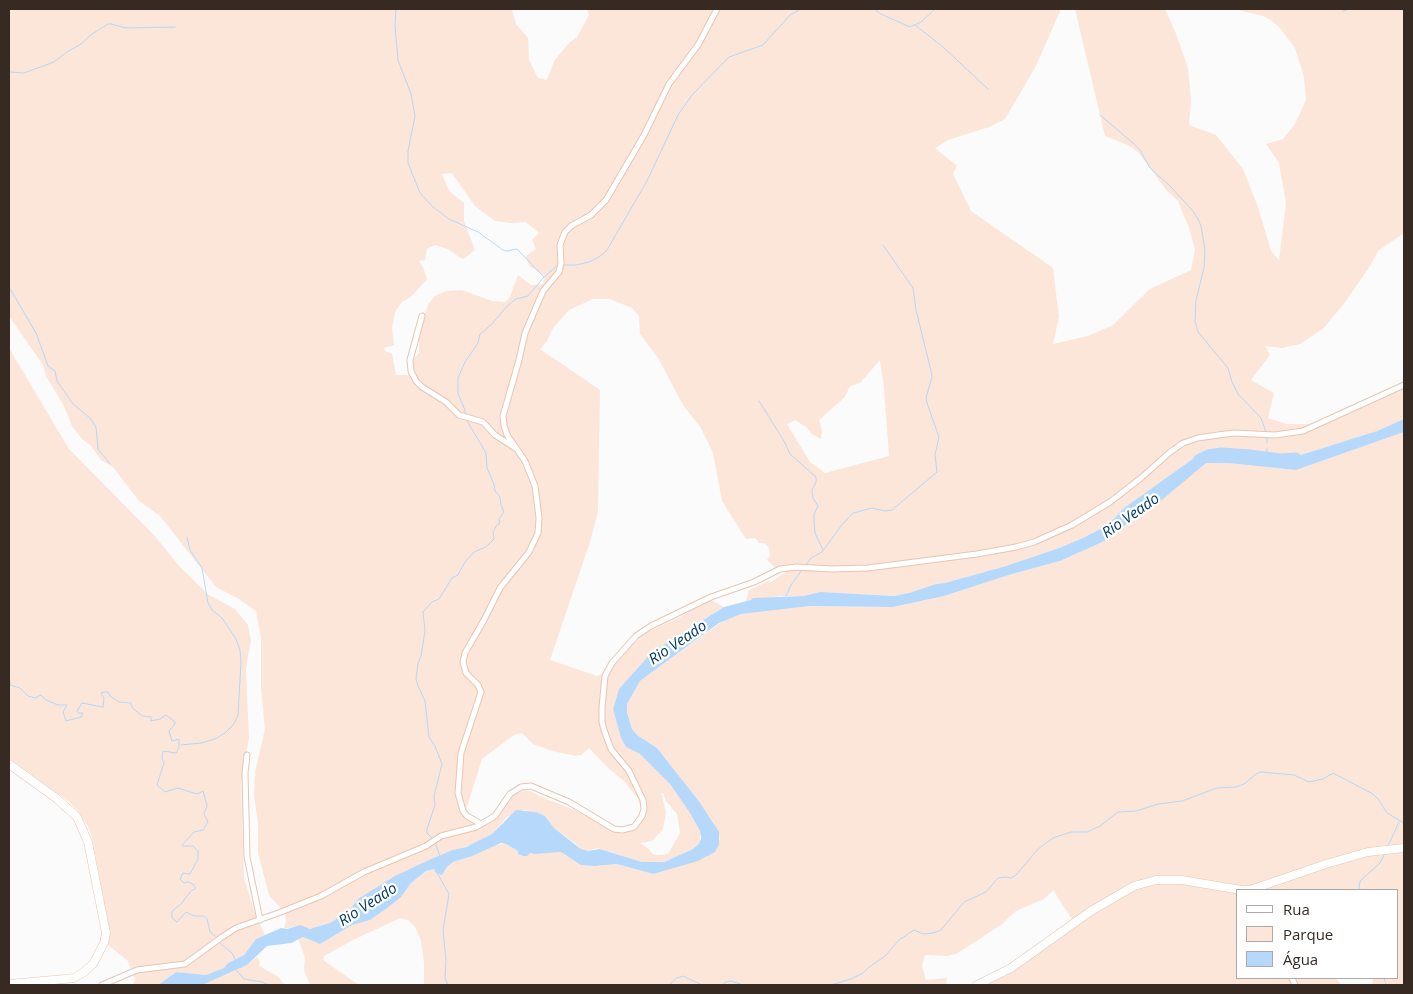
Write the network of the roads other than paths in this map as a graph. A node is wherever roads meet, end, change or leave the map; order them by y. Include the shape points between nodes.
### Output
1 (717, 9) edge
2 (422, 316) dead end
3 (1404, 385) edge
4 (518, 450) junction
5 (246, 755) dead end
6 (9, 764) edge
7 (481, 824) junction
8 (1404, 848) edge
9 (1236, 889) edge
10 (1253, 889) edge
11 (260, 920) junction
12 (9, 984) edge
13 (102, 985) edge
14 (977, 985) edge

1 - 4 street via 698,45 669,84 606,200 591,215 571,226 562,238 559,272 544,291 525,333 503,416 507,435
2 - 4 street via 410,360 416,380 459,415 483,422 495,435
3 - 7 street via 1304,431 1275,435 1234,433 1183,443 1110,502 1072,525 1034,542 977,554 868,568 780,569 711,597 636,636 605,676 602,722 611,749 630,771 643,800 643,814 637,824 628,829 614,828 581,807 526,786 514,791 495,816
4 - 7 street via 535,486 538,533 529,552 500,588 464,658 464,669 481,692 461,753 458,793 463,811
5 - 11 street via 247,850
6 - 12 street via 77,817 88,842 106,933 93,964 74,978
7 - 11 street via 441,836 321,896
8 - 10 street via 1368,852
9 - 14 street via 1176,880 1156,880 1134,886 1091,910 1011,968
11 - 13 street via 229,931 185,964 137,970

